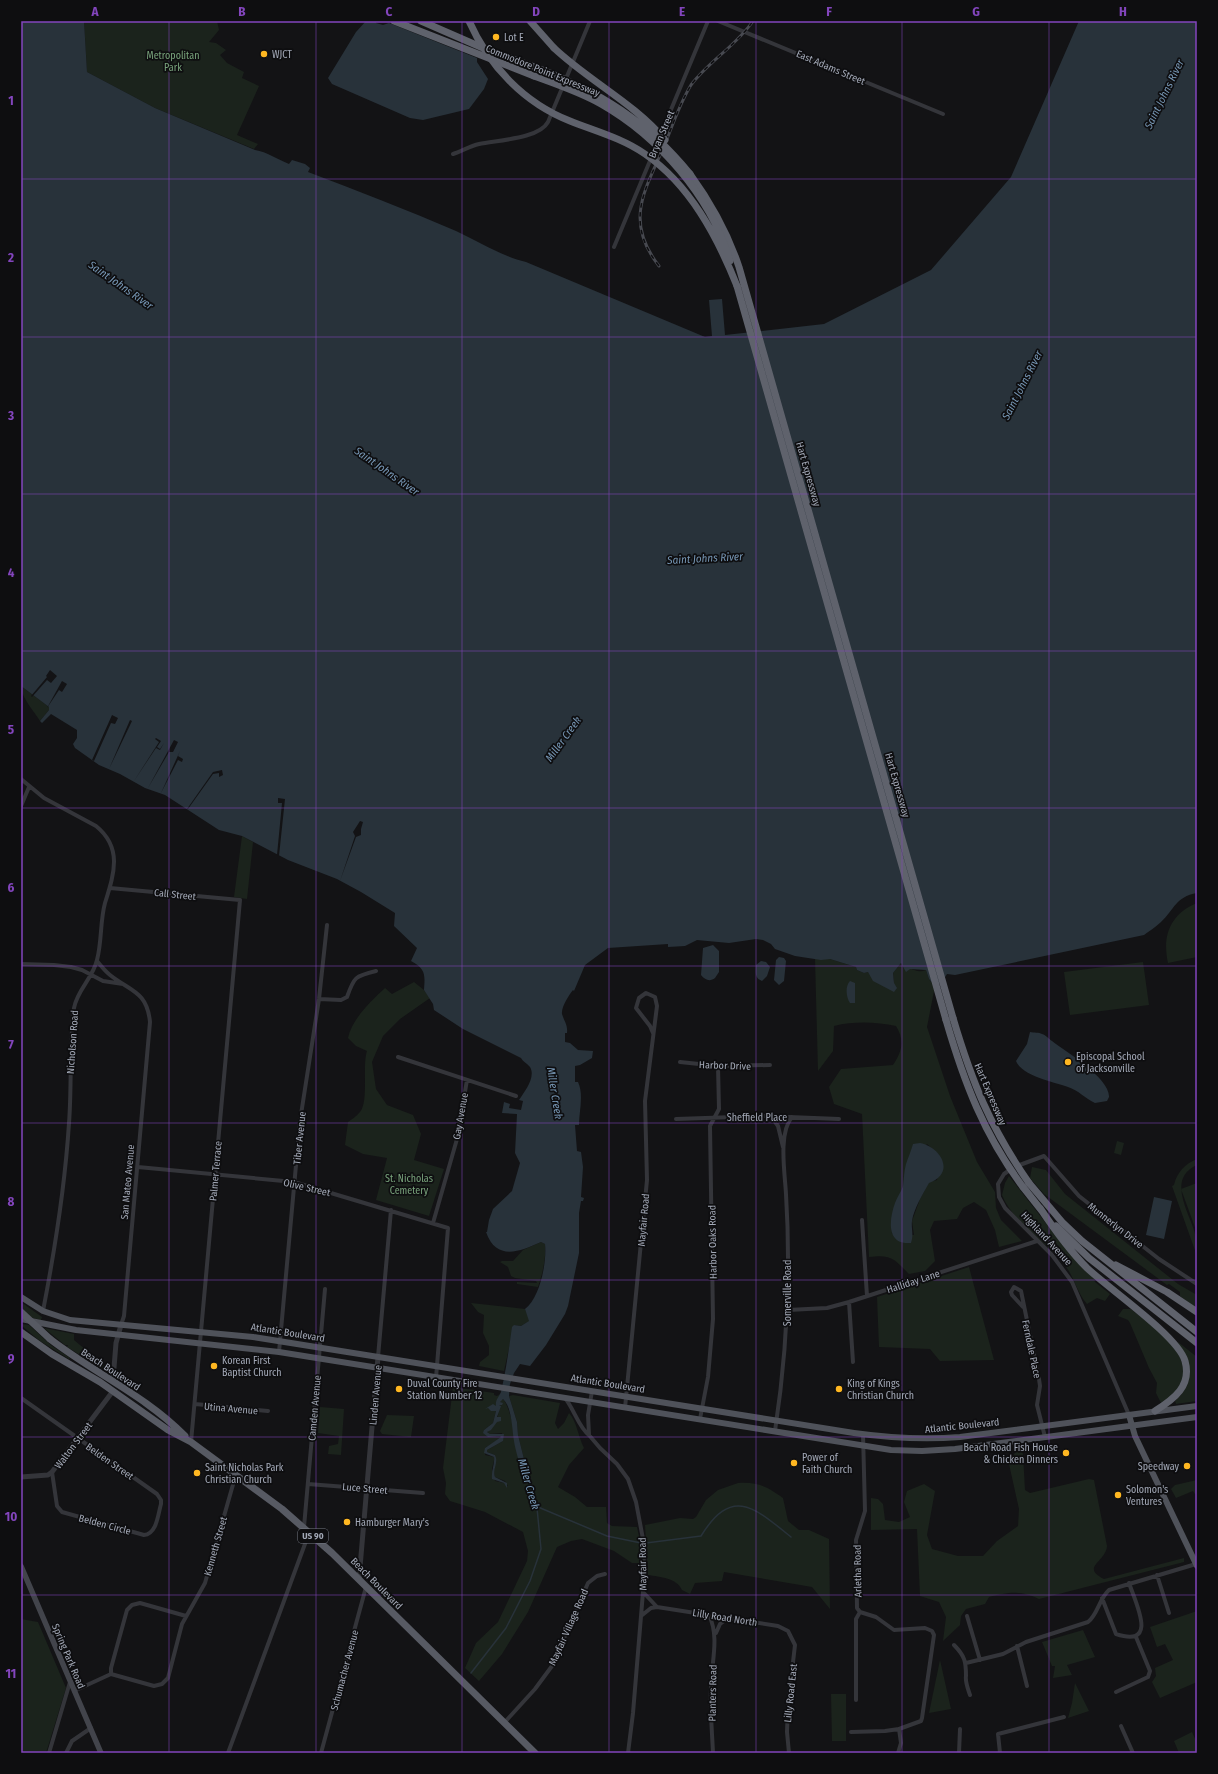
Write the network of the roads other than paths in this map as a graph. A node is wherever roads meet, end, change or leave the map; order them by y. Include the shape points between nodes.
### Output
1 (394, 21) edge
2 (421, 21) edge
3 (469, 21) edge
4 (530, 21) edge
5 (534, 21) edge
6 (590, 21) edge
7 (708, 21) edge
8 (718, 21) edge
9 (554, 48) junction
10 (944, 114) dead end
11 (453, 154) dead end
12 (690, 174) junction
13 (614, 247) dead end
14 (737, 286) junction
15 (21, 779) edge
16 (29, 786) junction
17 (21, 806) edge
18 (110, 888) junction
19 (240, 900) joint
20 (326, 925) dead end
21 (97, 961) junction
22 (21, 964) edge
23 (376, 971) dead end
24 (91, 975) junction
25 (124, 984) junction
26 (319, 999) junction
27 (653, 1033) junction
28 (398, 1057) dead end
29 (680, 1062) dead end
30 (770, 1065) dead end
31 (718, 1066) junction
32 (467, 1080) junction
33 (516, 1096) dead end
34 (771, 1116) junction
35 (714, 1117) junction
36 (792, 1117) junction
37 (676, 1119) dead end
38 (839, 1119) dead end
39 (784, 1153) junction
40 (1044, 1156) joint
41 (138, 1167) junction
42 (214, 1175) junction
43 (294, 1182) junction
44 (1026, 1185) junction
45 (1040, 1208) junction
46 (391, 1210) junction
47 (862, 1220) dead end
48 (434, 1223) junction
49 (1037, 1241) junction
50 (1093, 1251) junction
51 (1197, 1284) edge
52 (325, 1289) dead end
53 (867, 1296) junction
54 (21, 1297) edge
55 (849, 1302) junction
56 (1023, 1307) junction
57 (788, 1310) junction
58 (43, 1311) junction
59 (21, 1312) edge
60 (1197, 1312) edge
61 (21, 1319) edge
62 (121, 1325) junction
63 (201, 1331) junction
64 (21, 1332) edge
65 (1197, 1332) edge
66 (118, 1334) junction
67 (280, 1341) junction
68 (200, 1343) junction
69 (1197, 1343) edge
70 (320, 1347) junction
71 (279, 1352) junction
72 (378, 1357) junction
73 (319, 1359) junction
74 (853, 1362) dead end
75 (438, 1366) junction
76 (377, 1368) junction
77 (436, 1378) junction
78 (113, 1380) junction
79 (113, 1391) junction
80 (592, 1391) junction
81 (626, 1396) junction
82 (21, 1398) edge
83 (565, 1398) junction
84 (590, 1402) junction
85 (194, 1404) junction
86 (1197, 1406) edge
87 (625, 1408) junction
88 (702, 1408) junction
89 (268, 1411) dead end
90 (1155, 1411) junction
91 (1129, 1415) junction
92 (1197, 1417) edge
93 (700, 1419) junction
94 (777, 1420) junction
95 (1042, 1426) junction
96 (1132, 1426) junction
97 (775, 1431) junction
98 (589, 1434) junction
99 (863, 1434) junction
100 (1045, 1437) junction
101 (78, 1439) junction
102 (191, 1442) junction
103 (864, 1445) junction
104 (52, 1472) junction
105 (236, 1474) junction
106 (21, 1477) edge
107 (308, 1484) junction
108 (368, 1488) junction
109 (423, 1493) dead end
110 (160, 1497) joint
111 (307, 1530) junction
112 (1196, 1565) edge
113 (21, 1566) edge
114 (605, 1574) dead end
115 (1157, 1575) junction
116 (359, 1579) junction
117 (1129, 1584) junction
118 (366, 1587) junction
119 (643, 1592) junction
120 (1102, 1598) junction
121 (657, 1607) junction
122 (860, 1612) junction
123 (1169, 1613) dead end
124 (709, 1615) junction
125 (186, 1616) junction
126 (641, 1616) junction
127 (967, 1616) dead end
128 (728, 1618) junction
129 (715, 1634) junction
130 (791, 1634) joint
131 (1136, 1637) junction
132 (954, 1645) dead end
133 (1017, 1646) junction
134 (980, 1660) junction
135 (966, 1663) junction
136 (111, 1674) junction
137 (70, 1682) junction
138 (1027, 1686) dead end
139 (74, 1691) junction
140 (1116, 1692) dead end
141 (970, 1695) dead end
142 (856, 1700) dead end
143 (1064, 1717) dead end
144 (504, 1723) junction
145 (1122, 1726) dead end
146 (91, 1728) junction
147 (899, 1729) junction
148 (960, 1729) dead end
149 (851, 1732) dead end
150 (49, 1753) edge
151 (66, 1753) edge
152 (101, 1753) edge
153 (228, 1753) edge
154 (321, 1753) edge
155 (535, 1753) edge
156 (628, 1753) edge
157 (714, 1753) edge
158 (789, 1753) edge
159 (898, 1753) edge
160 (959, 1753) edge
161 (1000, 1753) edge
162 (1132, 1753) edge

1 - 14 highway, Commodore Point Expressway, bridge via 576,92 603,105 630,124 660,150 688,182 711,217 726,249
2 - 12 highway, Commodore Point Expressway, bridge via 580,85 620,109 657,138
3 - 14 highway, bridge via 495,65 531,100 564,118 626,143 648,156 670,175 688,195 707,224
4 - 9 highway
5 - 9 highway
6 - 11 street via 544,128 514,138 477,144
7 - 13 street, Bryan Street
8 - 10 street, East Adams Street
9 - 12 highway, bridge via 649,123
12 - 44 highway, Hart Expressway, bridge via 717,215 740,272 965,1057 994,1128
14 - 44 highway, Hart Expressway, bridge via 959,1064 987,1131 1008,1166
15 - 16 street, Nicholson Road
16 - 17 street
16 - 18 street, Nicholson Road via 44,798 96,826 104,834 114,852
18 - 19 street, Call Street
18 - 21 street, Nicholson Road via 104,906
19 - 42 street, Palmer Terrace
20 - 26 street, Tiber Avenue
21 - 24 street, Nicholson Road
21 - 25 street, San Mateo Avenue via 110,975
22 - 24 street, San Mateo Avenue via 54,964 82,970
23 - 26 street via 358,975 353,980 347,997 341,1000
24 - 25 street, San Mateo Avenue via 103,981
24 - 58 street, Nicholson Road via 79,993 74,1009 69,1121 62,1199
25 - 41 street, San Mateo Avenue via 140,996 146,1006 150,1022
26 - 43 street, Tiber Avenue via 300,1121
27 - 27 street, Mayfair Road via 636,1008 639,998 646,993 652,995 656,1001
27 - 81 street, Mayfair Road via 645,1102 647,1180
28 - 32 street, Gay Avenue
29 - 31 street, Harbor Drive
30 - 31 street, Harbor Drive
31 - 35 street, Harbor Oaks Road via 719,1109
32 - 33 street
32 - 48 street, Gay Avenue via 457,1140
34 - 35 street, Sheffield Place
34 - 36 street, Sheffield Place
34 - 39 street, Somerville Road via 778,1126
35 - 37 street, Sheffield Place
35 - 88 street, Harbor Oaks Road via 710,1126 712,1349
36 - 38 street, Sheffield Place
36 - 39 street, Somerville Road via 786,1127
39 - 57 street, Somerville Road via 788,1214
40 - 49 street, Highland Avenue via 1013,1167 1004,1174 998,1189 1005,1208
40 - 51 street, Munnerlyn Drive via 1079,1196 1159,1259
41 - 42 street, Olive Street
41 - 62 street, San Mateo Avenue via 124,1316
42 - 43 street, Olive Street
42 - 63 street, Palmer Terrace
43 - 46 street, Olive Street
43 - 67 street, Tiber Avenue
44 - 45 highway, Hart Expressway
44 - 50 highway, Hart Expressway
45 - 69 highway, Hart Expressway via 1089,1258
45 - 90 highway via 1086,1268 1158,1328 1181,1353 1186,1368 1184,1385 1175,1398
46 - 48 street, Olive Street
46 - 72 street, Linden Avenue
47 - 53 street
48 - 75 street, Olive Street via 448,1228
49 - 53 street, Halliday Lane
49 - 91 street, Highland Avenue via 1052,1255 1072,1282
50 - 60 highway via 1167,1292
50 - 65 highway, Hart Expressway
52 - 70 street, Camden Avenue
53 - 55 street, Halliday Lane
54 - 58 main road, Atlantic Boulevard
55 - 57 street, Halliday Lane via 827,1308
55 - 74 street
56 - 56 street, Ferndale Place via 1020,1291 1014,1287 1012,1295
56 - 95 street, Ferndale Place via 1039,1379 1037,1400
57 - 94 street, Somerville Road via 785,1362
58 - 62 main road, Atlantic Boulevard via 70,1320
59 - 78 highway, Beach Boulevard / US 90, bridge via 50,1339
61 - 66 main road via 61,1328
62 - 63 main road, Atlantic Boulevard
62 - 66 street, San Mateo Avenue
63 - 67 main road, Atlantic Boulevard
63 - 68 street, Palmer Terrace
64 - 79 highway, Beach Boulevard / US 90
66 - 68 main road
66 - 78 street, San Mateo Avenue
67 - 70 main road, Atlantic Boulevard
67 - 71 street, Tiber Avenue
68 - 71 main road
68 - 85 street, Palmer Terrace
70 - 72 main road, Atlantic Boulevard
70 - 73 street, Camden Avenue
71 - 73 main road
72 - 75 main road, Atlantic Boulevard
72 - 76 street, Linden Avenue
73 - 76 main road
73 - 107 street, Camden Avenue
75 - 77 street
75 - 80 main road, Atlantic Boulevard
76 - 77 main road
76 - 108 street, Linden Avenue
77 - 83 main road
78 - 79 main road, San Mateo Avenue
78 - 102 highway, Beach Boulevard / US 90 via 173,1424
79 - 101 street, Walton Street
79 - 102 highway, Beach Boulevard / US 90 via 168,1430
80 - 81 main road, Atlantic Boulevard
80 - 84 street
81 - 87 street, Mayfair Road
81 - 88 main road, Atlantic Boulevard
82 - 101 street, Belden Street
83 - 84 main road
83 - 98 street, Mayfair Road via 584,1431
84 - 87 main road
84 - 98 street
85 - 89 street, Utina Avenue
85 - 102 street, Palmer Terrace
86 - 90 main road, Atlantic Boulevard
87 - 93 main road
88 - 93 street, Harbor Oaks Road
88 - 94 main road, Atlantic Boulevard
90 - 91 main road, Atlantic Boulevard
91 - 95 main road, Atlantic Boulevard
91 - 96 main road, Highland Avenue
92 - 96 main road
93 - 97 main road
94 - 97 street, Somerville Road
94 - 99 main road, Atlantic Boulevard
95 - 99 main road, Atlantic Boulevard via 923,1440
95 - 100 street, Ferndale Place
96 - 100 main road
96 - 112 main road, Highland Avenue
97 - 103 main road
98 - 119 street, Mayfair Road via 617,1464 633,1491 643,1540
99 - 103 street, Arletha Road
100 - 103 main road via 939,1450 891,1450
101 - 104 street, Walton Street
101 - 110 street, Belden Street
102 - 105 highway, Beach Boulevard / US 90
103 - 122 street, Arletha Road via 865,1511 856,1540 857,1608
104 - 106 street, Walton Street via 48,1475
104 - 110 street, Belden Circle via 57,1506 62,1512 144,1534 150,1534 154,1529 161,1504
105 - 111 highway, Beach Boulevard / US 90
105 - 125 street, Kenneth Street via 204,1583
107 - 108 street, Luce Street
107 - 111 street, Camden Avenue
108 - 109 street, Luce Street
108 - 116 street, Linden Avenue
111 - 116 highway, Beach Boulevard / US 90
111 - 153 street, Camden Avenue
112 - 115 street
113 - 137 main road, Spring Park Road
114 - 144 street, Mayfair Village Road via 596,1576 588,1582 552,1666
115 - 117 street
115 - 123 street
116 - 118 highway, Beach Boulevard / US 90
117 - 120 street via 1109,1590
117 - 131 street via 1142,1623 1142,1632
118 - 144 highway, Beach Boulevard / US 90
118 - 154 street, Schumacher Avenue
119 - 121 street
119 - 126 street, Mayfair Road
120 - 131 street via 1116,1634
120 - 133 street via 1088,1622
121 - 124 street, Lilly Road North
121 - 126 street via 651,1608
122 - 142 street via 856,1619
122 - 147 street via 866,1616 876,1617 894,1630 925,1628 934,1635 921,1721
124 - 128 street, Lilly Road North
124 - 129 street, Planters Road
125 - 136 street, Kenneth Street via 165,1682 154,1686
125 - 136 street via 140,1603 132,1605 127,1610
126 - 156 street, Mayfair Road
127 - 134 street
128 - 129 street via 720,1624
128 - 130 street, Lilly Road North via 778,1626
129 - 157 street, Planters Road via 711,1686
130 - 158 street, Lilly Road East via 795,1644 788,1705
131 - 140 street via 1150,1675
132 - 135 street via 962,1652
133 - 134 street via 1003,1654
133 - 138 street
134 - 135 street
135 - 141 street
136 - 139 street
137 - 139 main road, Spring Park Road
137 - 150 street
139 - 146 main road, Spring Park Road
143 - 161 street via 998,1734
144 - 155 highway, Beach Boulevard / US 90
145 - 162 street
146 - 151 street via 72,1741
146 - 152 main road, Spring Park Road
147 - 149 street
147 - 159 street via 901,1743
148 - 160 street

